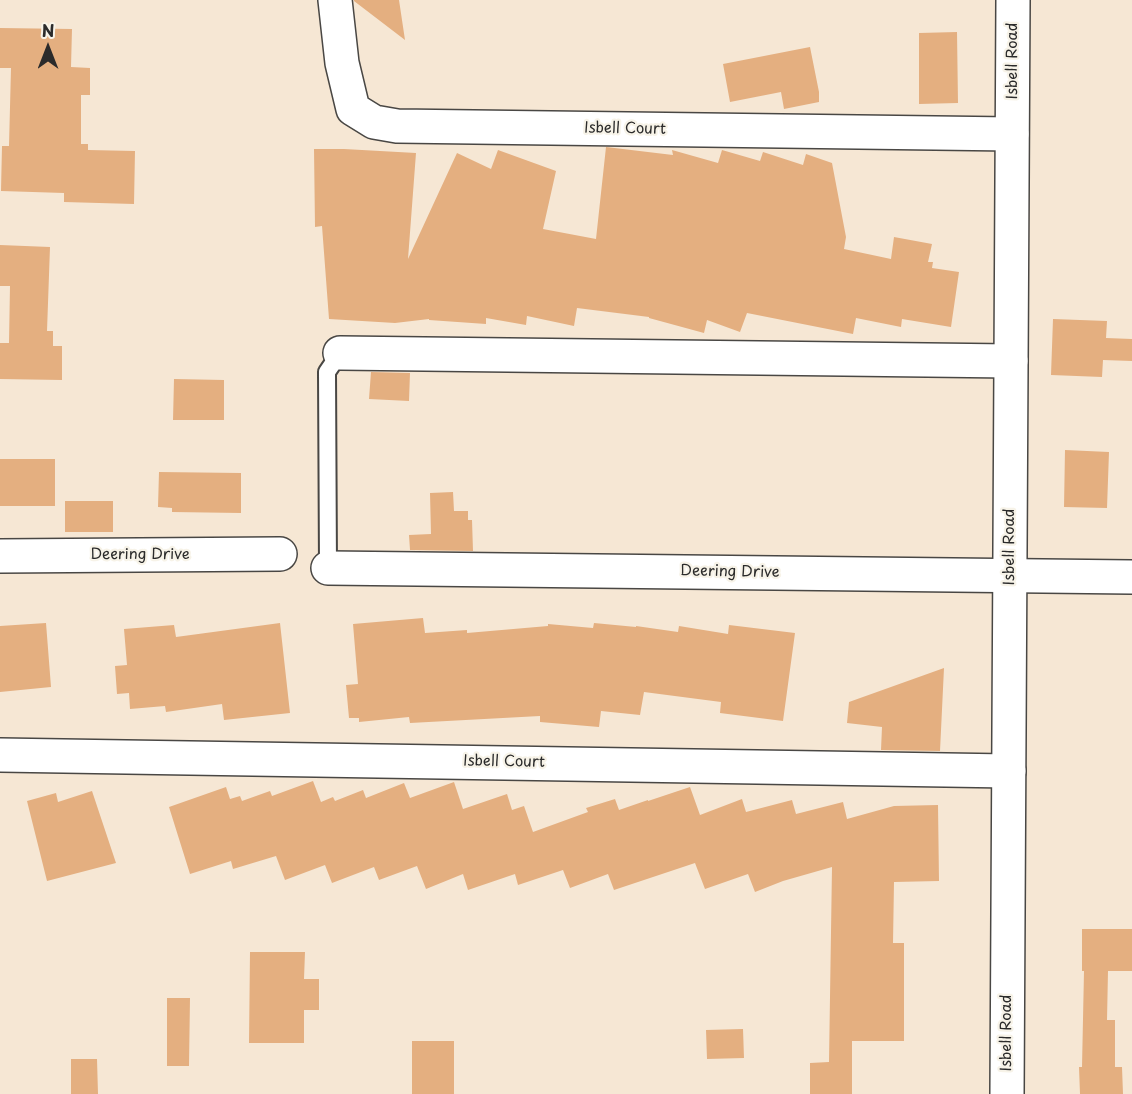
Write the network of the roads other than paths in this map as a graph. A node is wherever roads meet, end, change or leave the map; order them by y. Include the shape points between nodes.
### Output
1 (335, 0) edge
2 (1013, 0) edge
3 (1012, 134) junction
4 (340, 353) joint
5 (1011, 361) junction
6 (280, 554) dead end
7 (0, 556) edge
8 (328, 568) joint
9 (1010, 576) junction
10 (1132, 577) edge
11 (0, 755) edge
12 (1009, 771) junction
13 (1007, 1094) edge

1 - 3 street, Isbell Court via 352,109 374,122 398,126
2 - 3 street, Isbell Road
3 - 5 street, Isbell Road
4 - 5 street
4 - 8 lane via 327,372
5 - 9 street, Isbell Road
6 - 7 street, Deering Drive
8 - 9 street, Deering Drive
9 - 10 street, Deering Drive
9 - 12 street, Isbell Road
11 - 12 street, Isbell Court
12 - 13 street, Isbell Road

